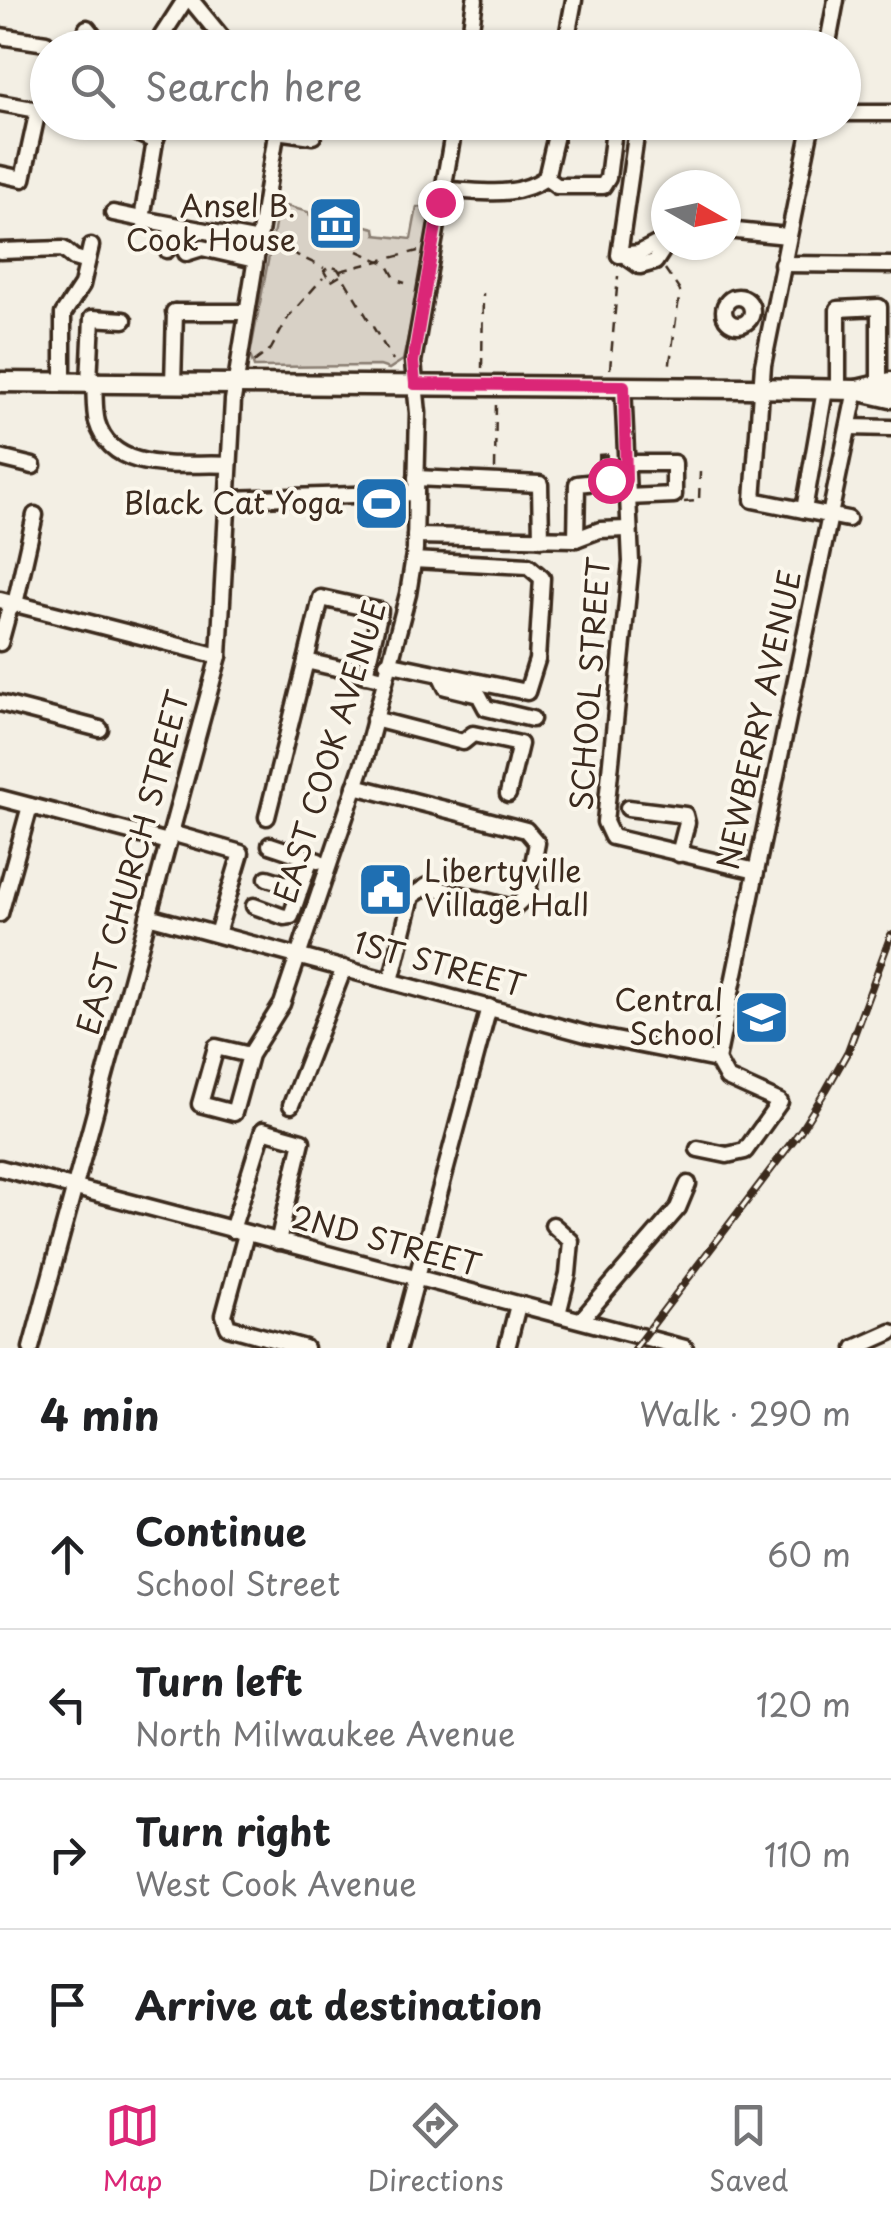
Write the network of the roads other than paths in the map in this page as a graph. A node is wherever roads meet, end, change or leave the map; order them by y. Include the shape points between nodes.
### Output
1 (188, 0) edge
2 (476, 0) edge
3 (574, 0) edge
4 (836, 0) edge
5 (167, 30) edge
6 (208, 30) edge
7 (471, 30) edge
8 (568, 30) edge
9 (830, 30) edge
10 (0, 36) edge
11 (30, 41) edge
12 (0, 104) edge
13 (30, 108) edge
14 (891, 112) edge
15 (861, 113) edge
16 (34, 140) edge
17 (150, 140) edge
18 (276, 140) edge
19 (451, 140) edge
20 (556, 140) edge
21 (613, 140) edge
22 (638, 140) edge
23 (808, 140) edge
24 (154, 142) joint
25 (0, 174) edge
26 (546, 178) junction
27 (443, 190) junction
28 (113, 213) dead end
29 (142, 219) junction
30 (174, 225) junction
31 (741, 231) edge
32 (788, 236) junction
33 (266, 242) junction
34 (90, 246) dead end
35 (651, 248) edge
36 (168, 250) dead end
37 (0, 252) edge
38 (186, 253) dead end
39 (255, 260) junction
40 (87, 262) junction
41 (782, 264) junction
42 (891, 266) edge
43 (753, 311) dead end
44 (247, 312) junction
45 (773, 313) junction
46 (124, 320) dead end
47 (0, 382) edge
48 (62, 382) junction
49 (92, 383) junction
50 (172, 383) junction
51 (235, 383) junction
52 (415, 384) junction
53 (624, 386) junction
54 (762, 388) junction
55 (840, 390) junction
56 (888, 391) edge
57 (849, 427) junction
58 (890, 428) edge
59 (0, 458) edge
60 (618, 458) junction
61 (229, 465) junction
62 (34, 466) dead end
63 (626, 480) junction
64 (416, 486) junction
65 (626, 498) junction
66 (228, 499) junction
67 (804, 510) junction
68 (830, 515) junction
69 (35, 516) dead end
70 (848, 519) dead end
71 (627, 530) junction
72 (415, 536) junction
73 (541, 538) junction
74 (576, 539) junction
75 (413, 560) junction
76 (8, 602) edge
77 (0, 643) edge
78 (219, 656) junction
79 (306, 660) junction
80 (388, 662) junction
81 (365, 674) junction
82 (440, 674) junction
83 (384, 679) junction
84 (0, 703) edge
85 (374, 719) junction
86 (532, 719) dead end
87 (100, 729) dead end
88 (355, 786) junction
89 (508, 794) dead end
90 (0, 798) edge
91 (30, 806) junction
92 (628, 808) dead end
93 (267, 818) dead end
94 (169, 838) junction
95 (270, 844) dead end
96 (680, 854) junction
97 (310, 858) junction
98 (328, 864) junction
99 (756, 871) junction
100 (266, 878) dead end
101 (300, 888) junction
102 (254, 906) dead end
103 (0, 914) edge
104 (148, 916) junction
105 (217, 934) junction
106 (297, 956) junction
107 (344, 968) junction
108 (391, 981) junction
109 (489, 1007) junction
110 (250, 1055) junction
111 (717, 1060) junction
112 (291, 1105) dead end
113 (698, 1149) dead end
114 (0, 1168) edge
115 (688, 1184) dead end
116 (74, 1188) junction
117 (553, 1225) dead end
118 (239, 1232) junction
119 (278, 1242) junction
120 (416, 1280) junction
121 (518, 1305) junction
122 (558, 1314) junction
123 (581, 1320) junction
124 (891, 1332) edge
125 (31, 1348) edge
126 (305, 1348) edge
127 (398, 1348) edge
128 (508, 1348) edge
129 (685, 1348) edge
130 (855, 1348) edge

1 - 5 street
1 - 6 street
2 - 7 street
3 - 8 street
4 - 9 street
10 - 11 street
12 - 13 street
14 - 15 street
16 - 25 street via 23,179
17 - 24 street
18 - 33 street, EAST CHURCH STREET
19 - 27 street, EAST COOK AVENUE
20 - 26 street
21 - 26 street via 602,186 557,186
22 - 35 street via 619,256
23 - 32 street
24 - 29 street
26 - 27 street via 530,188 488,194
27 - 52 street, EAST COOK AVENUE via 413,362
28 - 29 street
29 - 30 street
30 - 33 street
30 - 36 street
31 - 32 street
32 - 41 street
33 - 39 street, EAST CHURCH STREET
34 - 40 street
37 - 40 street via 63,250
38 - 39 street via 202,248
39 - 44 street, EAST CHURCH STREET
40 - 48 street via 82,285 63,314
41 - 42 street
41 - 45 street
43 - 45 street
44 - 50 street via 174,312
44 - 51 street, EAST CHURCH STREET
45 - 54 street
46 - 49 street via 92,318
47 - 48 main road
48 - 49 main road
49 - 50 main road
49 - 61 street via 97,422 110,447 130,459
50 - 51 main road
51 - 52 main road
51 - 61 street, EAST CHURCH STREET
52 - 53 main road
52 - 64 street, EAST COOK AVENUE
53 - 54 main road
53 - 60 street, SCHOOL STREET
54 - 55 main road
54 - 67 street via 753,500
55 - 56 main road
55 - 56 street via 838,309 880,307
55 - 57 street, NEWBERRY AVENUE
55 - 67 street
56 - 58 street
57 - 58 street
57 - 68 street, NEWBERRY AVENUE
59 - 62 street
60 - 63 street, SCHOOL STREET
60 - 65 street via 674,463 674,495
61 - 66 street, EAST CHURCH STREET
63 - 65 street, SCHOOL STREET
63 - 74 street via 576,484
64 - 66 street
64 - 72 street, EAST COOK AVENUE
64 - 73 street via 540,484
65 - 71 street, SCHOOL STREET
66 - 78 street, EAST CHURCH STREET
67 - 68 street
68 - 70 street
68 - 99 street, NEWBERRY AVENUE
69 - 76 street
71 - 74 street
71 - 96 street, SCHOOL STREET via 631,562 604,822 612,837
72 - 73 street
72 - 75 street, EAST COOK AVENUE
73 - 74 street
75 - 80 street, EAST COOK AVENUE
75 - 82 street via 528,566 542,578 537,660 527,692
76 - 77 street
76 - 78 street
78 - 94 street, EAST CHURCH STREET
79 - 81 street
79 - 81 street via 321,598 380,611
79 - 93 street
80 - 82 street
80 - 83 street, EAST COOK AVENUE
81 - 83 street
82 - 86 street via 446,687 479,695 486,708
83 - 85 street, EAST COOK AVENUE
84 - 87 street
85 - 88 street, EAST COOK AVENUE
85 - 89 street via 463,742 474,734 520,744
88 - 98 street, EAST COOK AVENUE
88 - 108 street via 526,830 537,842 527,895 513,908 427,886 412,896
90 - 91 street
91 - 94 street
91 - 103 street
92 - 96 street via 684,815
94 - 104 street, EAST CHURCH STREET
94 - 105 street via 241,853
95 - 97 street
96 - 99 street, SCHOOL STREET
97 - 98 street
97 - 101 street
98 - 106 street, EAST COOK AVENUE
99 - 111 street, NEWBERRY AVENUE
100 - 101 street
101 - 102 street via 291,916
104 - 105 street, 1ST STREET
104 - 116 street, EAST CHURCH STREET
105 - 106 street, 1ST STREET
106 - 107 street, 1ST STREET
106 - 110 street, EAST COOK AVENUE via 282,1004
107 - 108 street, 1ST STREET
107 - 112 street
108 - 109 street, 1ST STREET
109 - 111 street, 1ST STREET
109 - 120 street
110 - 110 street, EAST COOK AVENUE via 234,1113 200,1104 216,1047
111 - 113 street via 727,1078 780,1102 745,1151
114 - 116 street, 2ND STREET
115 - 123 street via 678,1208
116 - 118 street, 2ND STREET
116 - 125 street, EAST CHURCH STREET
117 - 122 street via 571,1241
118 - 119 street, 2ND STREET
118 - 119 street via 263,1130 302,1141
118 - 126 street via 224,1315 228,1326
119 - 120 street, 2ND STREET
120 - 121 street, 2ND STREET
120 - 127 street
121 - 122 street, 2ND STREET
121 - 128 street
122 - 123 street, 2ND STREET
123 - 129 street, 2ND STREET
124 - 130 street

